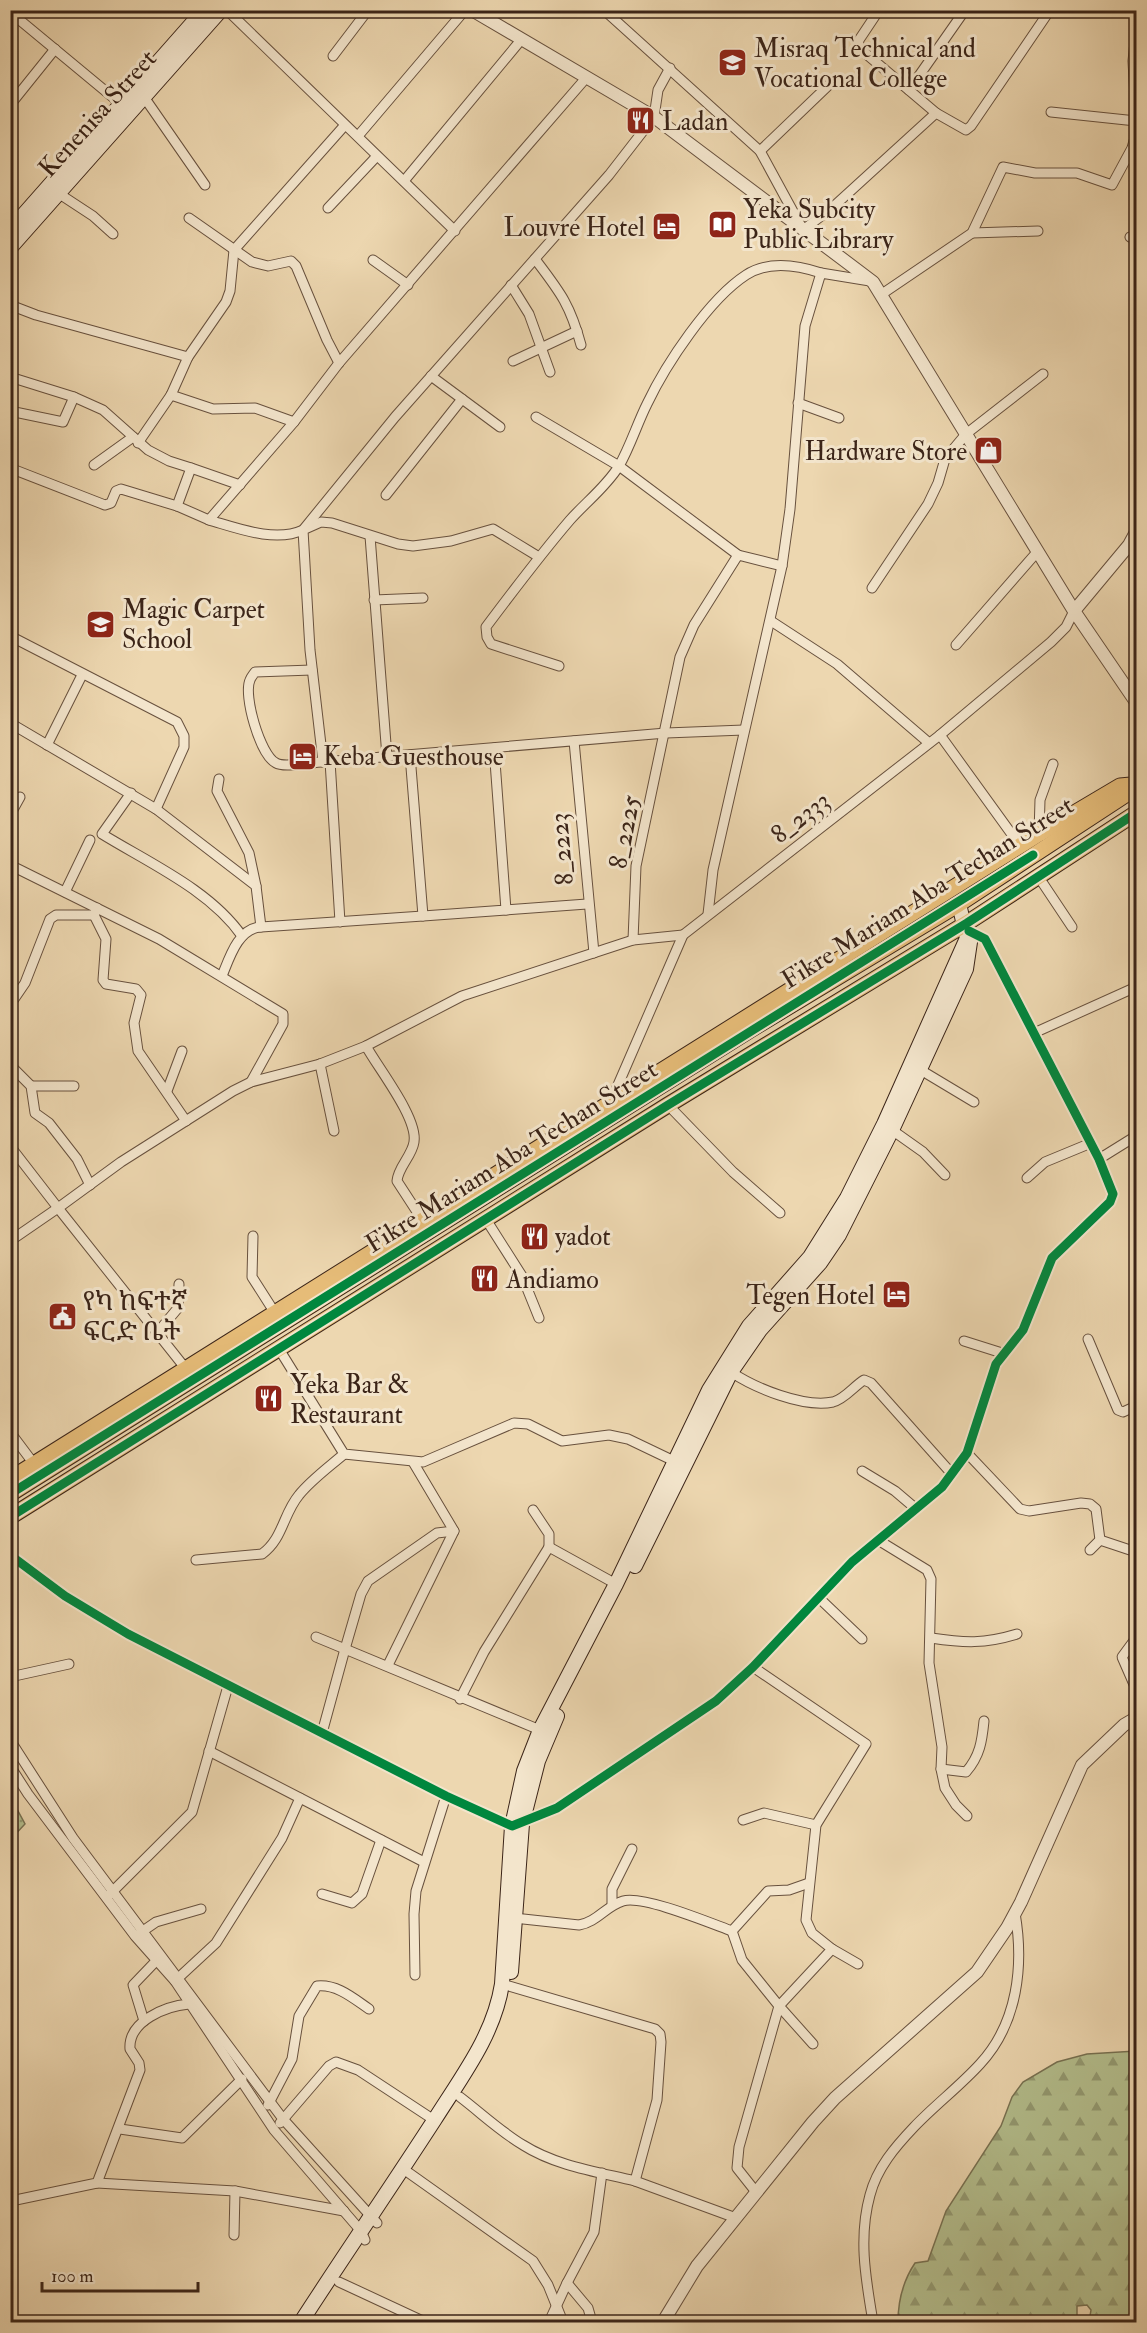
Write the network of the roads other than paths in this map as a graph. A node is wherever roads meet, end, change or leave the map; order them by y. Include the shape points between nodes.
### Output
1 (204, 10) edge
2 (221, 10) edge
3 (227, 10) edge
4 (368, 10) edge
5 (465, 10) edge
6 (472, 10) edge
7 (604, 10) edge
8 (879, 10) edge
9 (965, 10) edge
10 (1050, 10) edge
11 (10, 12) edge
12 (1137, 32) edge
13 (521, 40) junction
14 (55, 49) junction
15 (333, 56) dead end
16 (670, 68) junction
17 (586, 78) junction
18 (833, 81) dead end
19 (909, 90) junction
20 (144, 97) junction
21 (1135, 99) edge
22 (121, 104) junction
23 (10, 105) edge
24 (936, 112) junction
25 (1051, 112) dead end
26 (654, 117) junction
27 (1137, 119) edge
28 (345, 125) junction
29 (1137, 134) edge
30 (358, 136) junction
31 (760, 151) junction
32 (376, 156) junction
33 (404, 181) junction
34 (206, 185) dead end
35 (58, 193) junction
36 (328, 208) dead end
37 (189, 218) dead end
38 (10, 230) edge
39 (803, 230) junction
40 (455, 231) junction
41 (1038, 231) dead end
42 (972, 233) junction
43 (113, 234) dead end
44 (10, 248) edge
45 (234, 250) junction
46 (535, 259) junction
47 (373, 260) dead end
48 (821, 273) junction
49 (873, 282) junction
50 (408, 285) junction
51 (511, 285) junction
52 (882, 294) junction
53 (10, 304) edge
54 (577, 331) junction
55 (581, 345) dead end
56 (543, 348) junction
57 (188, 357) junction
58 (513, 361) dead end
59 (339, 363) junction
60 (550, 372) dead end
61 (1043, 374) dead end
62 (431, 376) junction
63 (10, 377) edge
64 (171, 395) junction
65 (74, 397) junction
66 (462, 399) junction
67 (798, 403) junction
68 (10, 411) edge
69 (536, 417) dead end
70 (839, 418) dead end
71 (294, 422) junction
72 (500, 427) dead end
73 (966, 434) junction
74 (135, 440) junction
75 (94, 465) dead end
76 (619, 466) junction
77 (10, 468) edge
78 (191, 468) junction
79 (240, 484) junction
80 (386, 495) dead end
81 (177, 506) junction
82 (209, 520) junction
83 (303, 530) junction
84 (1137, 532) edge
85 (370, 536) junction
86 (1133, 548) edge
87 (1038, 551) junction
88 (738, 555) junction
89 (539, 557) junction
90 (782, 566) junction
91 (872, 588) dead end
92 (423, 597) dead end
93 (374, 600) junction
94 (1074, 610) junction
95 (771, 621) junction
96 (10, 636) edge
97 (956, 645) dead end
98 (559, 666) dead end
99 (312, 670) junction
100 (82, 675) junction
101 (1137, 702) edge
102 (10, 723) edge
103 (744, 730) junction
104 (666, 732) junction
105 (940, 735) junction
106 (573, 741) junction
107 (929, 743) junction
108 (46, 745) junction
109 (494, 748) junction
110 (410, 755) junction
111 (387, 756) junction
112 (326, 761) junction
113 (1053, 764) dead end
114 (219, 779) dead end
115 (1137, 786) edge
116 (131, 793) junction
117 (20, 797) dead end
118 (156, 809) junction
119 (1137, 813) edge
120 (10, 815) edge
121 (1039, 834) junction
122 (90, 840) dead end
123 (1021, 847) junction
124 (10, 864) edge
125 (1038, 876) junction
126 (256, 886) junction
127 (66, 892) junction
128 (587, 904) junction
129 (959, 904) junction
130 (506, 910) junction
131 (95, 912) junction
132 (708, 914) junction
133 (423, 916) junction
134 (340, 922) junction
135 (967, 926) junction
136 (261, 927) junction
137 (1072, 927) dead end
138 (683, 935) junction
139 (242, 936) junction
140 (633, 940) junction
141 (594, 953) junction
142 (965, 953) junction
143 (222, 976) junction
144 (1137, 987) edge
145 (10, 1005) edge
146 (1034, 1033) junction
147 (366, 1046) junction
148 (182, 1051) dead end
149 (320, 1064) junction
150 (10, 1065) edge
151 (919, 1069) junction
152 (251, 1082) junction
153 (31, 1086) junction
154 (74, 1086) dead end
155 (166, 1091) junction
156 (611, 1101) junction
157 (974, 1101) dead end
158 (668, 1105) junction
159 (186, 1121) junction
160 (892, 1130) junction
161 (334, 1131) dead end
162 (1137, 1136) edge
163 (1091, 1143) junction
164 (10, 1146) edge
165 (1099, 1160) junction
166 (945, 1175) dead end
167 (1027, 1178) dead end
168 (90, 1185) junction
169 (58, 1208) junction
170 (780, 1213) dead end
171 (423, 1221) junction
172 (487, 1221) junction
173 (834, 1233) junction
174 (253, 1236) dead end
175 (10, 1241) edge
176 (179, 1284) dead end
177 (275, 1313) junction
178 (539, 1318) dead end
179 (158, 1332) junction
180 (1088, 1340) dead end
181 (964, 1341) dead end
182 (279, 1349) junction
183 (1002, 1353) junction
184 (731, 1372) junction
185 (188, 1376) junction
186 (200, 1398) junction
187 (1137, 1406) edge
188 (10, 1432) edge
189 (967, 1453) junction
190 (344, 1454) junction
191 (674, 1461) junction
192 (413, 1462) junction
193 (34, 1464) junction
194 (862, 1471) dead end
195 (952, 1474) junction
196 (10, 1479) edge
197 (10, 1494) edge
198 (915, 1508) junction
199 (533, 1510) dead end
200 (10, 1517) edge
201 (454, 1531) junction
202 (646, 1533) junction
203 (879, 1540) junction
204 (1100, 1540) junction
205 (549, 1547) junction
206 (1090, 1550) dead end
207 (1137, 1552) edge
208 (10, 1555) edge
209 (196, 1560) dead end
210 (616, 1584) junction
211 (818, 1597) junction
212 (1017, 1634) dead end
213 (316, 1637) dead end
214 (930, 1638) junction
215 (1137, 1638) edge
216 (862, 1639) dead end
217 (345, 1649) junction
218 (69, 1664) dead end
219 (388, 1665) junction
220 (753, 1667) junction
221 (10, 1677) edge
222 (228, 1686) junction
223 (1137, 1689) edge
224 (460, 1699) junction
225 (1137, 1719) edge
226 (984, 1721) dead end
227 (540, 1730) junction
228 (322, 1733) junction
229 (10, 1740) edge
230 (209, 1751) junction
231 (10, 1766) edge
232 (941, 1769) junction
233 (446, 1796) junction
234 (300, 1798) junction
235 (968, 1816) dead end
236 (743, 1820) dead end
237 (816, 1824) junction
238 (517, 1825) junction
239 (381, 1840) junction
240 (632, 1850) dead end
241 (424, 1862) junction
242 (810, 1883) junction
243 (110, 1894) junction
244 (322, 1894) dead end
245 (612, 1904) junction
246 (201, 1909) dead end
247 (1015, 1913) junction
248 (514, 1918) junction
249 (732, 1931) junction
250 (139, 1933) junction
251 (832, 1949) junction
252 (156, 1960) junction
253 (858, 1964) dead end
254 (415, 1976) dead end
255 (177, 1979) junction
256 (506, 1985) junction
257 (189, 2004) junction
258 (779, 2006) junction
259 (369, 2008) dead end
260 (144, 2021) junction
261 (813, 2044) dead end
262 (242, 2079) junction
263 (460, 2097) junction
264 (270, 2101) junction
265 (264, 2112) junction
266 (283, 2119) junction
267 (434, 2120) junction
268 (120, 2129) junction
269 (274, 2130) junction
270 (410, 2173) junction
271 (602, 2173) junction
272 (635, 2181) junction
273 (97, 2183) junction
274 (235, 2191) junction
275 (756, 2192) junction
276 (11, 2201) edge
277 (344, 2211) junction
278 (736, 2218) junction
279 (374, 2220) junction
280 (234, 2235) dead end
281 (363, 2236) junction
282 (339, 2282) junction
283 (567, 2283) junction
284 (557, 2304) junction
285 (301, 2322) edge
286 (311, 2322) edge
287 (425, 2322) edge
288 (549, 2322) edge
289 (563, 2322) edge
290 (592, 2322) edge
291 (663, 2322) edge
292 (873, 2322) edge

1 - 22 main road, Kenenisa Street
2 - 20 main road, Kenenisa Street
3 - 28 street
4 - 15 street
5 - 30 street
6 - 13 street
7 - 16 street
8 - 19 street via 858,47
9 - 19 street
10 - 24 street via 971,126 966,130 960,128
11 - 14 street
12 - 21 street
13 - 17 street
13 - 33 street
14 - 22 street
14 - 23 street
16 - 26 street via 658,90
16 - 31 street
17 - 26 street
17 - 40 street
18 - 31 street
19 - 24 street
20 - 34 street
20 - 35 main road, Kenenisa Street
21 - 27 street
22 - 38 main road, Kenenisa Street
24 - 39 street
25 - 27 street
26 - 39 street
26 - 46 street
28 - 30 street
28 - 45 street
29 - 42 street via 1112,185 1077,172 1035,173 1003,167
30 - 32 street
31 - 39 street
32 - 33 street
32 - 36 street
33 - 40 street
35 - 43 street
35 - 44 main road, Kenenisa Street
37 - 45 street
39 - 49 street
40 - 50 street
41 - 42 street
42 - 52 street
45 - 57 street via 226,302
45 - 59 street via 260,265 291,261 296,266
46 - 51 street
46 - 54 street via 566,301
47 - 50 street
48 - 49 street
48 - 67 street via 805,327
48 - 76 street via 801,266 768,267 746,275 699,322 679,350 648,402
49 - 52 street
50 - 59 street
51 - 56 street via 522,299
51 - 62 street
52 - 73 street
53 - 57 street via 36,315
54 - 55 street
54 - 56 street
56 - 58 street
56 - 60 street
57 - 64 street
59 - 71 street
61 - 73 street
62 - 66 street
62 - 83 street
63 - 65 street
64 - 71 street via 213,409 255,408
64 - 74 street
65 - 68 street via 63,423
65 - 74 street via 108,413
66 - 72 street
66 - 80 street
67 - 70 street
67 - 90 street
69 - 76 street
71 - 79 street
73 - 87 street
73 - 91 street via 945,459 928,504
74 - 75 street
74 - 78 street via 158,456
76 - 88 street
76 - 89 street
77 - 81 street via 105,506 121,489
78 - 79 street
78 - 81 street
79 - 82 street
81 - 82 street
82 - 83 street via 279,535
83 - 85 street via 321,522
83 - 99 street
84 - 86 street
85 - 89 street via 398,544 431,545 493,529
85 - 93 street
86 - 94 street
87 - 94 street
87 - 97 street
88 - 90 street
88 - 104 street, 8_2225 via 685,641
89 - 98 street via 486,627 487,637 491,644
90 - 95 street
92 - 93 street
93 - 111 street
94 - 101 street
94 - 105 street, 8_2333 via 1051,642
95 - 103 street
95 - 107 street via 845,670
96 - 100 street
99 - 112 street
99 - 112 street via 255,672 248,690 259,741 274,762 281,765
100 - 108 street
100 - 118 street via 177,722 182,729 183,747
102 - 108 street
103 - 104 street
103 - 132 street via 713,870
104 - 106 street
104 - 140 street, 8_2225 via 636,866
105 - 107 street, 8_2333
105 - 123 street
106 - 109 street
106 - 128 street, 8_2223
107 - 132 street, 8_2333
108 - 116 street
109 - 110 street
109 - 130 street
110 - 111 street
110 - 133 street
111 - 112 street
112 - 134 street
113 - 121 street via 1040,800
114 - 126 street via 217,790 249,853
115 - 121 main road via 1120,786
115 - 129 main road, Fikre Mariam Aba Techan Street
116 - 118 street
116 - 139 street via 102,834 227,915
117 - 120 street
118 - 126 street
119 - 125 main road, Fikre Mariam Aba Techan Street
121 - 123 main road
122 - 127 street
123 - 156 main road
124 - 127 street
125 - 135 main road, Fikre Mariam Aba Techan Street
125 - 137 street
126 - 136 street
127 - 131 street
128 - 130 street
128 - 141 street, 8_2223
129 - 135 main road
129 - 185 main road, Fikre Mariam Aba Techan Street
130 - 133 street
131 - 143 street via 159,939
131 - 145 street via 56,915 50,919 25,983
131 - 155 street via 106,939 103,980 106,984 136,989 141,995 134,1023 138,1051
132 - 138 street, 8_2333
133 - 134 street
134 - 136 street
135 - 142 main road
135 - 146 street via 985,939
135 - 158 main road, Fikre Mariam Aba Techan Street
136 - 139 street
138 - 140 street
138 - 156 street, 8_2333
139 - 143 street
140 - 141 street
141 - 147 street via 462,996
142 - 151 main road via 966,969
142 - 173 main road
143 - 152 street via 276,1008 285,1018
144 - 146 street
146 - 163 street
147 - 149 street
147 - 171 street via 400,1100 414,1135 413,1147 397,1181
148 - 155 street
149 - 152 street
149 - 161 street
150 - 153 street
151 - 157 street
151 - 160 main road
152 - 159 street
153 - 154 street
153 - 168 street via 35,1113 49,1123 77,1159
155 - 159 street
156 - 171 main road
158 - 170 street via 733,1172
158 - 172 main road, Fikre Mariam Aba Techan Street
159 - 168 street
160 - 166 street via 923,1152
160 - 173 main road
162 - 165 street
163 - 165 street
163 - 167 street via 1045,1162
164 - 169 street
165 - 183 street via 1113,1194 1110,1202 1052,1257 1023,1330
168 - 169 street
169 - 175 street
169 - 179 street
171 - 177 main road
172 - 178 street via 522,1276
172 - 182 main road, Fikre Mariam Aba Techan Street
173 - 184 main road via 820,1263 760,1330
173 - 191 main road via 749,1326 730,1354
174 - 177 street via 252,1276
176 - 179 street via 178,1308
177 - 185 main road
179 - 185 street
180 - 187 street via 1118,1410
181 - 183 street
182 - 186 main road, Fikre Mariam Aba Techan Street
182 - 190 street
183 - 189 street
184 - 195 street via 749,1384 812,1403 833,1402 864,1380 871,1383
184 - 202 main road
185 - 186 main road
185 - 193 main road
185 - 197 main road, Fikre Mariam Aba Techan Street
186 - 200 main road, Fikre Mariam Aba Techan Street
188 - 193 street
189 - 195 street
189 - 204 street via 1020,1509 1090,1504 1096,1509
190 - 192 street
190 - 209 street via 298,1496 277,1540 262,1554
191 - 192 street via 609,1435 562,1441 528,1424 514,1422 436,1459
191 - 202 main road
192 - 201 street
193 - 196 main road
194 - 198 street
195 - 198 street
198 - 203 street
199 - 205 street via 549,1534
201 - 217 street via 438,1533 368,1581
201 - 219 street
202 - 210 main road
202 - 238 main road via 559,1712
203 - 211 street
203 - 214 street via 927,1570 931,1579
204 - 206 street
204 - 207 street
205 - 210 street
205 - 224 street via 484,1652
208 - 222 street via 64,1596
210 - 227 main road
211 - 216 street
211 - 220 street
212 - 214 street via 972,1644
213 - 217 street
214 - 232 street via 929,1663 942,1747
215 - 223 street via 1122,1658
217 - 219 street
217 - 228 street
218 - 221 street
219 - 224 street
220 - 237 street via 866,1744
220 - 238 street via 687,1721 557,1808
222 - 228 street
222 - 230 street
224 - 227 street
225 - 247 street via 1124,1725 1082,1765
226 - 232 street via 976,1761 966,1772
227 - 238 main road via 524,1771
228 - 233 street
229 - 243 street
230 - 234 street
230 - 243 street via 192,1812
231 - 243 street
232 - 235 street via 945,1788
233 - 238 street
233 - 241 street
234 - 239 street
234 - 255 street via 282,1838 216,1943
236 - 237 street via 764,1813
237 - 242 street
238 - 248 main road
238 - 256 main road
239 - 241 street
239 - 244 street via 357,1901
240 - 245 street via 612,1889
241 - 254 street via 414,1914
242 - 249 street via 768,1891
242 - 251 street via 808,1928
243 - 250 street
245 - 248 street via 595,1919 579,1925
245 - 249 street via 638,1900
246 - 250 street via 156,1922
247 - 275 street via 977,1972 835,2098
247 - 292 street via 1020,1939 1016,1991 1008,2022 980,2064 888,2154 870,2193 864,2221 863,2264
248 - 256 main road
249 - 258 street via 742,1960
250 - 252 street
250 - 255 street
251 - 253 street
251 - 258 street
252 - 255 street
252 - 260 street via 133,1985
255 - 257 street
255 - 264 street
256 - 263 main road via 507,2007 497,2032
256 - 267 main road via 487,2034
256 - 272 street via 655,2028 660,2034 657,2100
257 - 260 street via 176,2005
257 - 262 street
258 - 261 street
258 - 275 street via 739,2147 737,2168
259 - 264 street via 344,1992 327,1985 317,1986 299,2016 292,2059
260 - 268 street via 129,2043 141,2066
262 - 265 street
262 - 268 street via 182,2138
263 - 270 main road
263 - 271 street via 539,2154
264 - 265 street
264 - 266 street
265 - 269 street
266 - 267 street via 336,2062 358,2070
266 - 269 street
266 - 279 street
267 - 279 main road
268 - 273 street
269 - 277 street
270 - 279 main road
270 - 284 street via 533,2261
271 - 272 street
271 - 283 street via 594,2232
272 - 278 street
273 - 274 street
273 - 276 street
274 - 277 street
274 - 280 street
275 - 278 street
277 - 281 street
278 - 291 street via 697,2266
279 - 281 main road
281 - 282 main road
281 - 285 main road
282 - 286 main road
282 - 287 street
283 - 284 street
283 - 290 street via 588,2308
284 - 288 street
284 - 289 street

